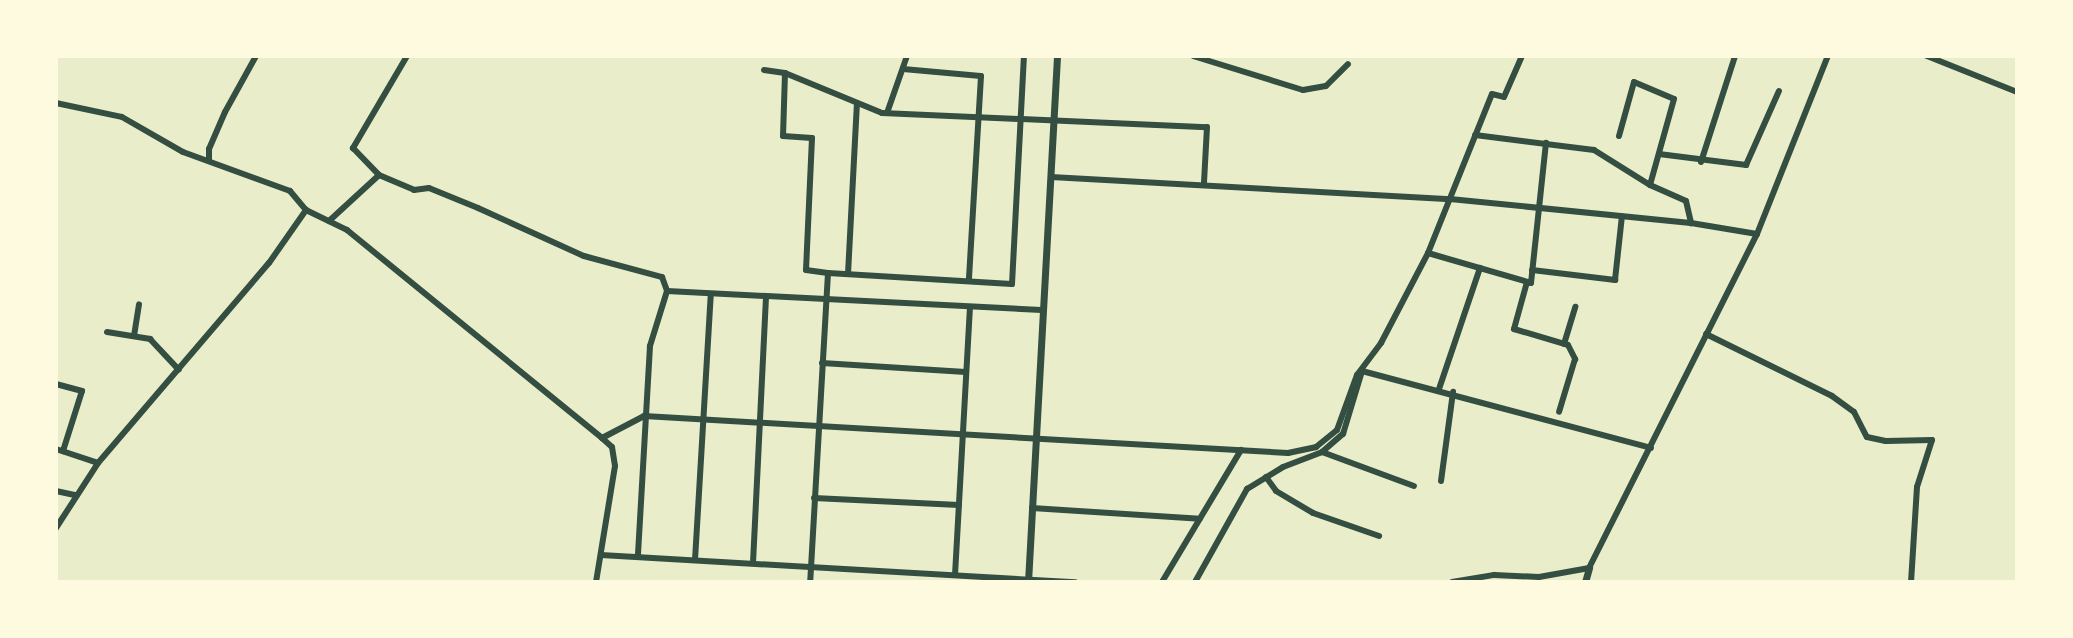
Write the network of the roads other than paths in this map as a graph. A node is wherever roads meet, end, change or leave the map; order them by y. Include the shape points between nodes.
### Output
1 (256, 56) edge
2 (407, 56) edge
3 (907, 56) edge
4 (1024, 56) edge
5 (1057, 56) edge
6 (1192, 56) edge
7 (1522, 56) edge
8 (1735, 56) edge
9 (1828, 56) edge
10 (1927, 56) edge
11 (1348, 64) dead end
12 (903, 69) junction
13 (764, 70) dead end
14 (785, 73) junction
15 (1779, 92) dead end
16 (2017, 92) edge
17 (56, 103) edge
18 (857, 103) junction
19 (887, 113) junction
20 (978, 118) junction
21 (1021, 121) junction
22 (1054, 122) junction
23 (1475, 135) junction
24 (1619, 136) dead end
25 (1546, 144) junction
26 (1659, 154) junction
27 (209, 160) junction
28 (1701, 162) junction
29 (379, 175) junction
30 (1051, 177) junction
31 (1204, 183) junction
32 (1650, 185) junction
33 (1450, 199) junction
34 (1538, 209) junction
35 (306, 210) junction
36 (1622, 216) junction
37 (329, 221) junction
38 (1691, 223) junction
39 (1756, 234) junction
40 (1428, 253) junction
41 (1480, 268) junction
42 (1532, 270) junction
43 (828, 273) junction
44 (848, 274) junction
45 (969, 281) junction
46 (1527, 282) junction
47 (667, 291) junction
48 (710, 294) junction
49 (766, 297) junction
50 (826, 300) junction
51 (139, 304) dead end
52 (970, 307) junction
53 (1575, 307) dead end
54 (1042, 310) junction
55 (107, 332) dead end
56 (1706, 334) junction
57 (134, 336) junction
58 (1564, 344) junction
59 (822, 363) junction
60 (179, 370) junction
61 (1362, 371) junction
62 (966, 372) junction
63 (56, 384) edge
64 (1439, 389) junction
65 (1453, 392) junction
66 (1559, 412) dead end
67 (644, 416) junction
68 (704, 420) junction
69 (760, 423) junction
70 (818, 426) junction
71 (962, 433) junction
72 (1036, 437) junction
73 (602, 438) junction
74 (1651, 448) junction
75 (60, 450) edge
76 (1241, 450) junction
77 (1322, 452) junction
78 (98, 463) junction
79 (1266, 477) junction
80 (1441, 481) dead end
81 (1414, 486) dead end
82 (56, 491) edge
83 (75, 495) junction
84 (814, 498) junction
85 (959, 505) junction
86 (1032, 508) junction
87 (1200, 519) junction
88 (56, 528) edge
89 (1379, 537) dead end
90 (601, 555) junction
91 (638, 557) junction
92 (695, 560) junction
93 (752, 563) junction
94 (811, 567) junction
95 (1589, 568) junction
96 (955, 575) junction
97 (1028, 581) edge
98 (596, 582) edge
99 (810, 582) edge
100 (1075, 582) edge
101 (1162, 582) edge
102 (1195, 582) edge
103 (1452, 582) edge
104 (1585, 582) edge
105 (1911, 582) edge

1 - 27 street via 225,112
2 - 29 street via 353,148
3 - 12 street
4 - 21 street
5 - 22 street
6 - 11 street via 1303,90 1326,86
7 - 23 street via 1504,96 1492,94
8 - 28 street
9 - 39 street
10 - 16 street
12 - 19 street
12 - 20 street via 981,76
13 - 14 street
14 - 18 street
14 - 43 street via 783,136 812,138 806,270
15 - 28 street via 1746,165
17 - 27 street via 122,117 183,152
18 - 19 street
18 - 44 street
19 - 20 street
20 - 21 street
20 - 45 street
21 - 22 street
21 - 45 street via 1012,284
22 - 30 street
22 - 31 street via 1207,127
23 - 25 street
23 - 33 street
24 - 26 street via 1634,82 1674,99
25 - 32 street via 1594,150
25 - 34 street
26 - 28 street
26 - 32 street
27 - 35 street via 290,191
29 - 37 street
29 - 47 street via 414,190 429,188 584,256 662,277
30 - 31 street
30 - 54 street
31 - 33 street
32 - 38 street via 1686,201
33 - 34 street
33 - 40 street
34 - 36 street
34 - 42 street
35 - 37 street
35 - 60 street via 296,230
36 - 38 street
36 - 42 street via 1615,280
37 - 73 street via 347,230
38 - 39 street
39 - 56 street
40 - 41 street
40 - 61 street
41 - 46 street
41 - 64 street
42 - 46 street via 1531,283
43 - 44 street
43 - 50 street
44 - 45 street
46 - 58 street via 1514,329
47 - 48 street
47 - 67 street via 650,346
48 - 49 street
48 - 68 street
49 - 50 street
49 - 69 street
50 - 52 street
50 - 59 street
51 - 57 street
52 - 54 street
52 - 62 street
53 - 58 street
54 - 72 street
55 - 57 street
56 - 74 street
56 - 105 street via 1832,396 1854,412 1867,437 1932,440 1917,487
57 - 60 street via 150,339
58 - 66 street via 1575,359
59 - 62 street
59 - 70 street
60 - 78 street
61 - 64 street
61 - 76 street via 1356,375 1343,418 1328,440 1303,451
61 - 77 street via 1349,423
62 - 71 street
63 - 75 street via 82,391
64 - 65 street
65 - 74 street
65 - 80 street
67 - 68 street
67 - 73 street
67 - 91 street
68 - 69 street
68 - 92 street
69 - 70 street
69 - 93 street
70 - 71 street
70 - 84 street
71 - 72 street
71 - 85 street
72 - 76 street
72 - 86 street
73 - 90 street via 612,447 615,466
74 - 95 street
75 - 78 street
76 - 87 street
77 - 79 street
77 - 81 street
78 - 83 street
79 - 89 street via 1276,491 1312,513
79 - 102 street via 1247,489
82 - 83 street
83 - 88 street
84 - 85 street
84 - 94 street
85 - 96 street
86 - 87 street
86 - 97 street
87 - 101 street
90 - 91 street
90 - 98 street
91 - 92 street
92 - 93 street
93 - 94 street
94 - 96 street
94 - 99 street
95 - 103 street via 1539,577 1494,575
95 - 104 street
96 - 97 street
97 - 100 street

